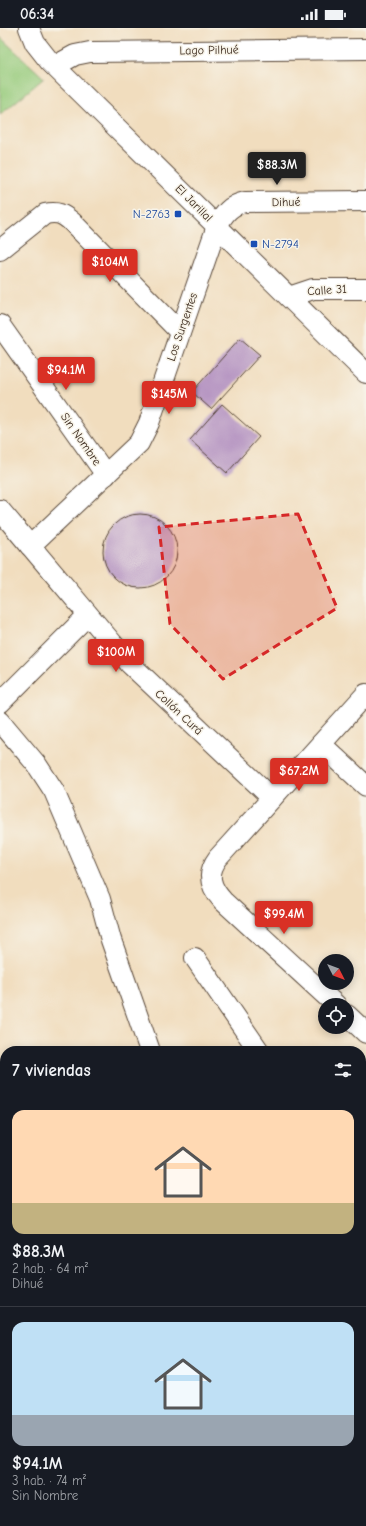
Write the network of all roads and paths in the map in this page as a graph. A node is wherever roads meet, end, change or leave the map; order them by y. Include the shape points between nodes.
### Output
1 (29, 28) edge
2 (366, 49) edge
3 (55, 66) junction
4 (366, 201) edge
5 (217, 226) junction
6 (0, 250) edge
7 (366, 289) edge
8 (289, 297) junction
9 (0, 325) edge
10 (180, 332) junction
11 (366, 373) edge
12 (106, 475) junction
13 (0, 510) edge
14 (30, 546) junction
15 (88, 615) junction
16 (366, 694) edge
17 (0, 703) edge
18 (0, 720) edge
19 (321, 744) junction
20 (366, 786) edge
21 (272, 798) junction
22 (195, 958) dead end
23 (328, 998) edge
24 (354, 1022) edge
25 (366, 1033) edge
26 (148, 1046) edge
27 (256, 1046) edge

1 - 3 street, El Jarillal via 35,43
2 - 3 street, Lago Pilhué via 90,52 74,55
3 - 5 street, El Jarillal
4 - 5 street, Dihué via 245,202 232,206
5 - 8 street, El Jarillal
5 - 10 street, Los Surgentes
6 - 10 street via 45,214 60,213 72,222
7 - 8 street, Calle 31 via 313,289
8 - 11 street, El Jarillal
9 - 12 street, Sin Nombre
10 - 12 street, Los Surgentes via 145,434 131,452
12 - 14 street, Los Surgentes
13 - 14 street, Collón Curá
14 - 15 street, Collón Curá
15 - 17 street
15 - 21 street, Collón Curá via 148,682
16 - 19 street
18 - 26 street via 37,765 54,791 100,899 111,940
19 - 20 street
19 - 21 street
21 - 23 street via 213,864 210,880 223,901
22 - 27 street
24 - 25 street

